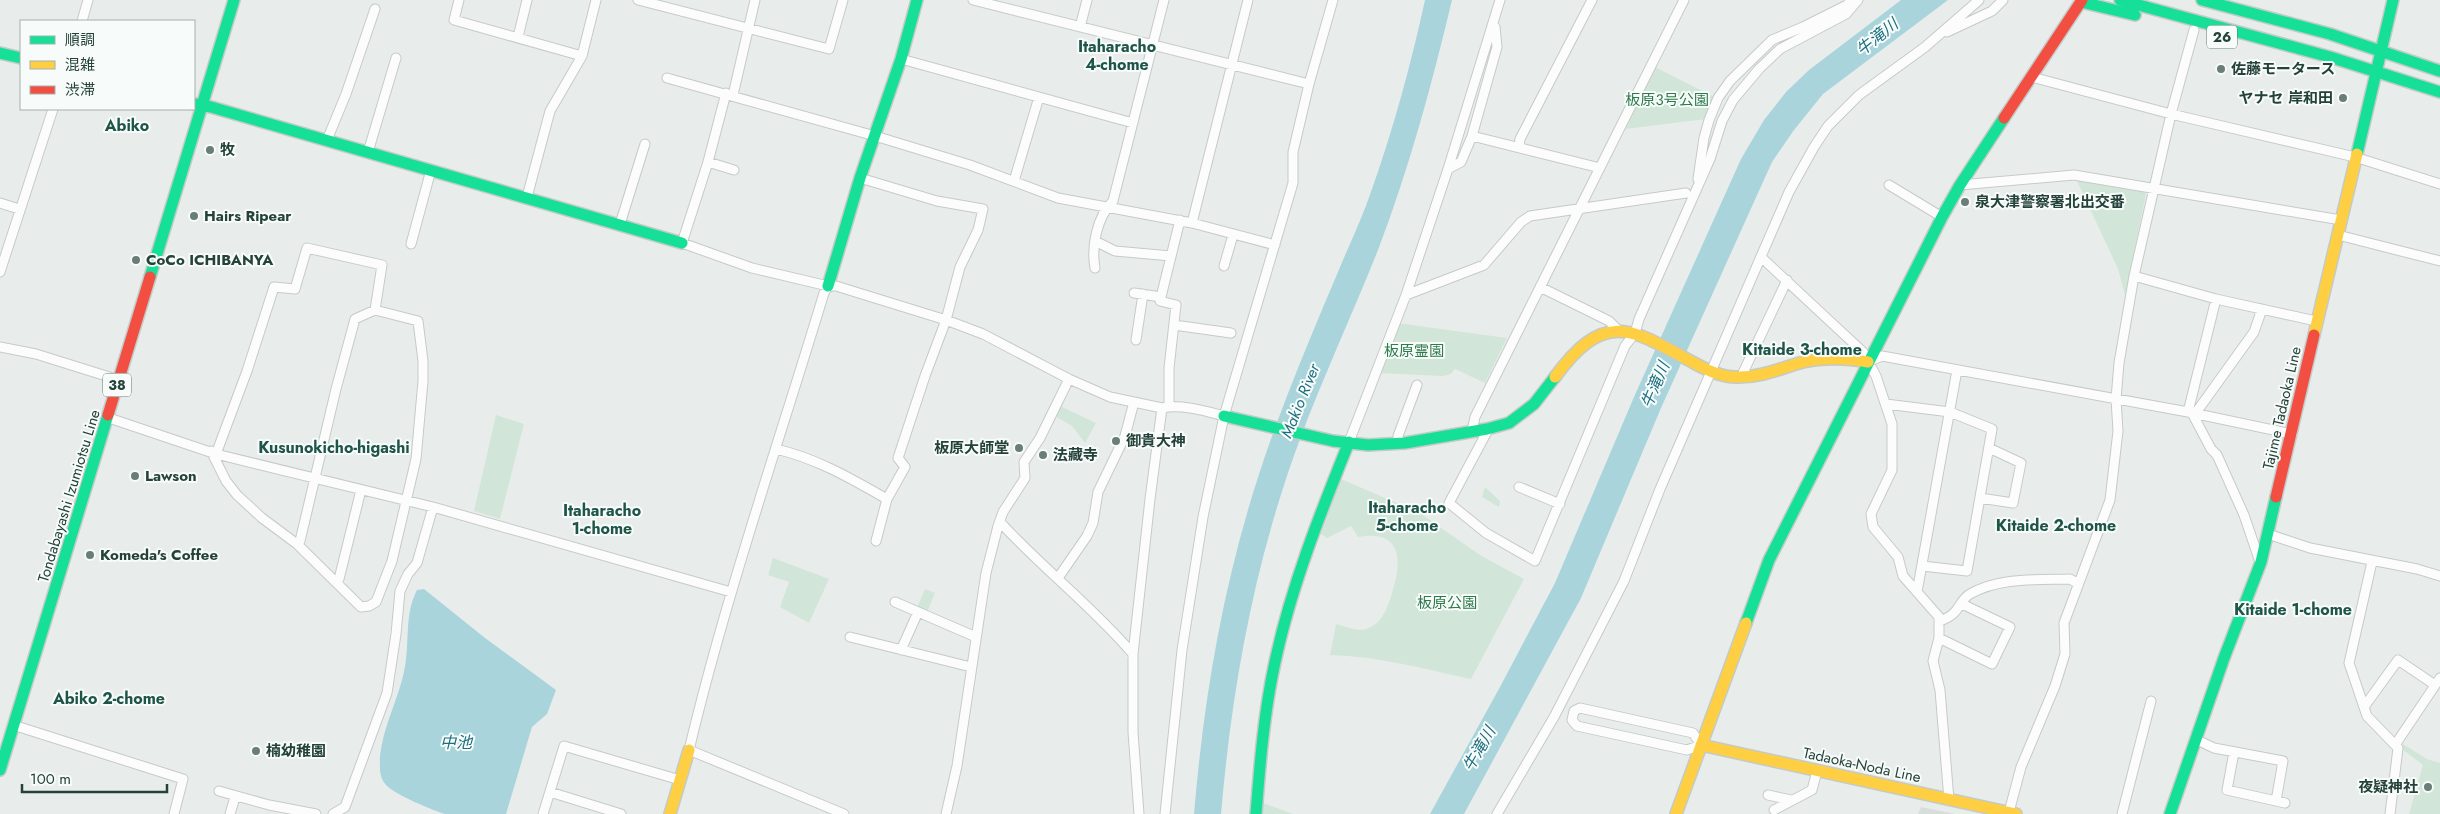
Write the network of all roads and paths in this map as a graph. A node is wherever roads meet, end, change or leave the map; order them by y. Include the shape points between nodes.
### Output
1 (88, 0) edge
2 (234, 0) edge
3 (459, 0) edge
4 (527, 0) edge
5 (596, 0) edge
6 (638, 0) edge
7 (755, 0) edge
8 (843, 0) edge
9 (918, 0) edge
10 (973, 0) edge
11 (1087, 0) edge
12 (1164, 0) edge
13 (1248, 0) edge
14 (1333, 0) edge
15 (1500, 0) edge
16 (1592, 0) edge
17 (1684, 0) edge
18 (1851, 0) edge
19 (1858, 0) edge
20 (1980, 0) edge
21 (2003, 0) edge
22 (2120, 0) edge
23 (2202, 0) edge
24 (2246, 0) edge
25 (2393, 0) edge
26 (2082, 1) edge
27 (1008, 4) edge
28 (375, 16) dead end
29 (82, 20) edge
30 (1495, 22) junction
31 (1080, 27) junction
32 (748, 28) junction
33 (2194, 30) junction
34 (1942, 33) junction
35 (518, 37) junction
36 (1152, 45) junction
37 (2381, 50) junction
38 (0, 53) edge
39 (582, 56) junction
40 (20, 58) edge
41 (396, 58) dead end
42 (901, 59) junction
43 (1232, 65) junction
44 (2362, 68) junction
45 (2440, 71) edge
46 (2375, 73) junction
47 (2032, 76) junction
48 (667, 78) dead end
49 (1309, 84) junction
50 (2440, 92) edge
51 (729, 94) junction
52 (1039, 97) junction
53 (198, 105) edge
54 (53, 110) edge
55 (2171, 114) junction
56 (1133, 123) junction
57 (875, 136) junction
58 (1472, 136) junction
59 (327, 140) junction
60 (644, 144) dead end
61 (1520, 147) junction
62 (368, 152) junction
63 (2355, 157) junction
64 (708, 162) junction
65 (1600, 168) junction
66 (1448, 169) junction
67 (431, 170) junction
68 (734, 170) dead end
69 (860, 178) junction
70 (1014, 180) junction
71 (1698, 184) junction
72 (2440, 184) edge
73 (1889, 185) dead end
74 (1960, 185) junction
75 (2153, 188) junction
76 (1686, 193) dead end
77 (527, 197) junction
78 (0, 203) edge
79 (1108, 206) junction
80 (1580, 208) junction
81 (19, 209) junction
82 (1942, 217) junction
83 (1180, 220) junction
84 (2341, 220) junction
85 (1192, 223) junction
86 (620, 224) junction
87 (405, 226) dead end
88 (415, 229) junction
89 (1233, 235) junction
90 (2338, 235) junction
91 (1095, 242) junction
92 (682, 243) junction
93 (411, 244) dead end
94 (1275, 245) junction
95 (1171, 256) junction
96 (1762, 258) junction
97 (2440, 261) edge
98 (1224, 266) dead end
99 (1095, 268) dead end
100 (0, 272) edge
101 (2134, 276) junction
102 (1787, 280) junction
103 (828, 286) junction
104 (1540, 287) junction
105 (1406, 295) junction
106 (1161, 297) junction
107 (2216, 299) junction
108 (2262, 309) junction
109 (375, 310) junction
110 (946, 320) junction
111 (2316, 321) junction
112 (1174, 326) junction
113 (1617, 329) junction
114 (1231, 333) dead end
115 (1635, 333) junction
116 (1136, 340) dead end
117 (0, 347) edge
118 (1868, 362) junction
119 (1957, 370) junction
120 (1708, 371) junction
121 (1741, 377) junction
122 (1069, 379) junction
123 (119, 380) junction
124 (1418, 392) dead end
125 (2116, 399) junction
126 (1134, 402) junction
127 (1886, 404) junction
128 (1166, 407) junction
129 (1950, 412) junction
130 (2192, 413) junction
131 (1224, 416) junction
132 (109, 418) junction
133 (1489, 428) junction
134 (1472, 431) junction
135 (2292, 434) junction
136 (1349, 442) junction
137 (1398, 443) junction
138 (1989, 448) junction
139 (776, 449) junction
140 (213, 452) junction
141 (314, 478) junction
142 (1519, 487) dead end
143 (361, 490) junction
144 (1980, 498) junction
145 (887, 499) junction
146 (407, 500) junction
147 (1560, 504) junction
148 (433, 507) junction
149 (1000, 522) junction
150 (2268, 534) junction
151 (876, 541) dead end
152 (297, 544) junction
153 (2260, 562) junction
154 (2372, 562) junction
155 (1922, 566) junction
156 (2440, 576) edge
157 (1058, 578) junction
158 (334, 580) junction
159 (2077, 583) junction
160 (731, 592) junction
161 (1917, 592) junction
162 (895, 602) dead end
163 (1962, 604) junction
164 (918, 612) junction
165 (1940, 621) junction
166 (850, 637) dead end
167 (976, 637) junction
168 (1939, 638) junction
169 (901, 650) junction
170 (1133, 654) junction
171 (972, 667) junction
172 (2437, 681) edge
173 (2151, 701) dead end
174 (2364, 707) junction
175 (14, 725) junction
176 (2195, 739) junction
177 (1701, 745) junction
178 (2394, 745) junction
179 (689, 750) junction
180 (2234, 752) junction
181 (0, 770) edge
182 (1817, 771) junction
183 (680, 780) junction
184 (218, 792) dead end
185 (550, 792) junction
186 (1768, 795) dead end
187 (235, 797) junction
188 (1791, 800) junction
189 (1949, 800) junction
190 (268, 810) edge
191 (1990, 811) edge
192 (1773, 813) edge
193 (2013, 813) edge
194 (174, 814) edge
195 (230, 814) edge
196 (316, 814) edge
197 (333, 814) edge
198 (543, 814) edge
199 (620, 814) edge
200 (670, 814) edge
201 (844, 814) edge
202 (946, 814) edge
203 (1139, 814) edge
204 (1165, 814) edge
205 (1256, 814) edge
206 (1497, 814) edge
207 (1676, 814) edge
208 (2122, 814) edge
209 (2170, 814) edge
210 (2390, 814) edge

1 - 29 street
2 - 53 main road, Tondabayashi Izumiotsu Line / 38
3 - 35 street via 454,20
4 - 35 street
5 - 39 street
6 - 32 street
7 - 32 street
8 - 32 street via 830,49
9 - 42 main road
10 - 27 street
11 - 31 street
12 - 36 street
13 - 43 street
14 - 49 street
15 - 30 street
16 - 61 street via 1520,139
17 - 65 street
18 - 71 street via 1803,28 1772,40 1730,81 1718,98 1709,120
19 - 71 street via 1846,14 1780,49 1743,86 1722,121
20 - 34 street
21 - 34 street via 1992,11
22 - 44 main road, 26
23 - 37 main road, 26
24 - 37 main road, 26 via 2366,37
25 - 37 main road, Tajime Tadaoka Line
26 - 33 main road, 26
26 - 47 main road
27 - 31 street
28 - 59 street via 350,95
30 - 58 street via 1497,47
30 - 66 street
31 - 36 street
32 - 51 street
33 - 44 main road, 26 via 2251,43 2346,73
33 - 55 street
34 - 96 street via 1859,95 1828,126 1789,192
35 - 39 street
36 - 43 street
36 - 56 street
37 - 45 main road, 26
37 - 46 main road, Tajime Tadaoka Line
38 - 40 main road
39 - 77 street via 550,111
41 - 62 street
42 - 52 street
42 - 57 main road
43 - 49 street
43 - 85 street
44 - 46 main road, 26
46 - 50 main road, 26
46 - 63 main road, Tajime Tadaoka Line
47 - 55 street
47 - 74 main road
48 - 51 street
49 - 94 street via 1293,152 1293,183
51 - 57 street
51 - 64 street
52 - 56 street
52 - 70 street
53 - 59 main road
53 - 123 main road, Tondabayashi Izumiotsu Line / 38
54 - 81 street
55 - 63 street
55 - 75 street
56 - 79 street via 1113,201
57 - 69 main road
57 - 70 street
58 - 61 street
58 - 66 street via 1461,162
59 - 62 main road
60 - 86 street
61 - 65 street
62 - 67 main road
63 - 72 street
63 - 84 main road, Tajime Tadaoka Line
64 - 68 street
64 - 92 street
65 - 80 street
66 - 105 street
67 - 77 main road
67 - 88 street
69 - 103 main road
69 - 110 street via 937,201 983,209 978,230 960,267
70 - 79 street via 1058,198
71 - 115 street
73 - 82 street
74 - 75 street via 2074,175
74 - 82 main road
75 - 84 street
75 - 101 street
76 - 80 street
77 - 86 main road
78 - 81 street
79 - 83 street
79 - 91 street
80 - 104 street
80 - 105 street via 1530,216 1484,265
81 - 100 street
82 - 118 main road
83 - 85 street
83 - 95 street
84 - 90 main road, Tajime Tadaoka Line
85 - 89 street
86 - 92 main road
87 - 88 street
88 - 93 street
89 - 94 street
89 - 98 street
90 - 97 street
90 - 111 main road, Tajime Tadaoka Line
91 - 95 street via 1115,251
91 - 99 street via 1092,254
92 - 103 street via 752,268
94 - 131 street
95 - 106 street
96 - 102 street
96 - 120 street
101 - 107 street
101 - 125 street
102 - 118 street via 1863,352
102 - 121 street
103 - 110 street
103 - 139 street
104 - 113 street via 1608,321
104 - 134 street
105 - 136 street
106 - 112 street via 1160,301 1176,305
106 - 116 street via 1138,293
107 - 108 street
107 - 130 street
108 - 111 street
108 - 130 street via 2254,332
109 - 140 street via 382,264 307,248 295,289 274,287 248,371
109 - 141 street via 355,319
109 - 146 street via 420,324 423,381 416,459
110 - 122 street via 999,341
110 - 145 street via 898,458 905,467
111 - 135 main road, Tajime Tadaoka Line
112 - 114 street
112 - 128 street
113 - 115 main road
113 - 133 main road via 1597,334 1585,342 1568,358 1539,400 1521,417
115 - 120 main road
115 - 147 street via 1625,346
117 - 123 street via 36,354
118 - 119 street via 1882,356
118 - 121 main road via 1840,358 1814,360
118 - 127 street
118 - 177 main road via 1769,560
119 - 125 street
119 - 129 street
120 - 121 main road
120 - 206 street via 1624,581 1554,717
122 - 126 street via 1110,397
122 - 149 street via 1040,438 1024,462 1025,478
123 - 132 main road, Tondabayashi Izumiotsu Line / 38
124 - 137 street via 1398,436
125 - 130 street
125 - 159 street via 2118,431 2110,500
126 - 128 street
126 - 157 street via 1125,436 1098,492 1093,523
127 - 129 street
127 - 161 street via 1892,424 1892,470 1871,514 1873,527 1898,557 1903,576
128 - 131 street
128 - 170 street via 1150,499
129 - 138 street via 1992,429
129 - 155 street
130 - 135 street
130 - 153 street via 2217,455 2244,515
131 - 136 main road
131 - 204 street via 1203,517 1182,650
132 - 140 street
132 - 175 main road, Tondabayashi Izumiotsu Line / 38
133 - 134 main road
133 - 147 street via 1463,473 1450,504 1486,533 1535,561
134 - 137 main road
135 - 150 main road, Tajime Tadaoka Line
136 - 137 main road via 1367,445
136 - 205 main road via 1296,578 1279,642 1264,725
138 - 144 street
138 - 144 street via 2021,463 2013,503
139 - 145 street via 825,464
139 - 160 street
140 - 141 street
140 - 152 street via 226,481 237,495
141 - 143 street
141 - 152 street
142 - 147 street
143 - 146 street
143 - 158 street via 339,579
144 - 155 street via 1967,571
145 - 151 street
146 - 148 street
146 - 158 street via 392,561 376,602 361,606
148 - 160 street
148 - 197 street via 417,563 400,591 387,693 345,807
149 - 157 street
149 - 167 street via 986,573
150 - 153 main road, Tajime Tadaoka Line
150 - 154 street via 2310,548
152 - 158 street
153 - 176 main road, Tajime Tadaoka Line
154 - 156 street
154 - 174 street via 2349,663
155 - 161 street
157 - 170 street
159 - 163 street via 2070,579 1996,583 1969,594
159 - 193 street via 2064,623 2064,654 2055,686 2021,768
160 - 179 street
161 - 165 street
162 - 164 street
163 - 165 street via 1953,616
163 - 168 street via 2010,627 1992,664
164 - 167 street
164 - 169 street
165 - 168 street
166 - 169 street
167 - 171 street
168 - 189 street via 1934,661 1940,690
169 - 171 street
170 - 203 street via 1133,732
171 - 202 street
172 - 174 street via 2398,660
172 - 178 street
173 - 208 street via 2153,715 2130,801
174 - 178 street via 2367,716
175 - 181 main road, Tondabayashi Izumiotsu Line / 38
175 - 194 street via 183,779
176 - 180 street via 2214,748
176 - 209 main road, Tajime Tadaoka Line
177 - 177 street via 1687,750 1577,726 1572,720 1574,710 1585,709 1693,733
177 - 182 main road, Tadaoka-Noda Line
177 - 207 main road
178 - 210 street via 2398,748
179 - 183 main road
179 - 201 street
180 - 180 street via 2283,761 2280,802 2227,790
182 - 188 street via 1812,790
182 - 189 main road, Tadaoka-Noda Line
183 - 185 street via 564,746
183 - 200 main road
184 - 187 street
185 - 198 street
185 - 199 street
186 - 188 street
187 - 190 street
187 - 195 street
188 - 192 street
189 - 191 main road, Tadaoka-Noda Line
190 - 196 street
191 - 193 main road, Tadaoka-Noda Line

